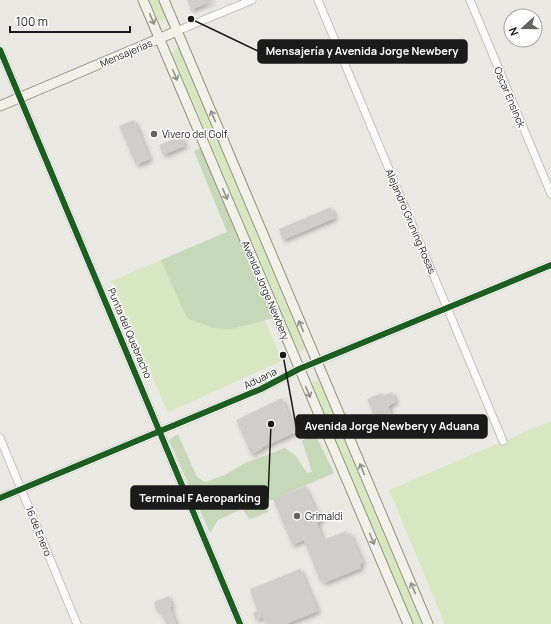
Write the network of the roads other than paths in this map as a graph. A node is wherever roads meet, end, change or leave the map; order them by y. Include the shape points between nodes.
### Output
1 (143, 0) edge
2 (164, 0) edge
3 (252, 0) edge
4 (318, 0) edge
5 (470, 0) edge
6 (177, 31) junction
7 (160, 39) junction
8 (0, 50) edge
9 (20, 97) junction
10 (0, 106) edge
11 (551, 194) edge
12 (551, 265) edge
13 (448, 309) junction
14 (316, 362) junction
15 (299, 369) junction
16 (160, 432) junction
17 (0, 438) edge
18 (503, 442) dead end
19 (21, 489) junction
20 (0, 498) edge
21 (77, 624) edge
22 (240, 624) edge
23 (408, 624) edge
24 (428, 624) edge

1 -> 7 main road, Avenida Jorge Newbery
2 - 6 main road, Avenida Jorge Newbery
3 - 6 street, Mensajerías
4 - 13 street, Alejandro Gruning Rosas
5 - 11 street, Oscar Ensinck
6 - 7 main road, Mensajerías
14 -> 6 main road, Avenida Jorge Newbery
7 - 9 main road, Mensajerías
7 -> 15 main road, Avenida Jorge Newbery
8 - 9 street, Punta del Quebracho
9 - 10 main road, Mensajerías
9 - 16 street, Punta del Quebracho
12 - 13 street, Aduana
13 - 14 street, Aduana
13 - 18 street, Alejandro Gruning Rosas
14 - 15 street, Aduana
24 -> 14 main road, Avenida Jorge Newbery
15 - 16 street, Aduana via 261,389
15 -> 23 main road, Avenida Jorge Newbery
16 - 19 street, Aduana
16 - 22 street, Punta del Quebracho
17 - 19 street, 16 de Enero
19 - 20 street, Aduana
19 - 21 street, 16 de Enero

